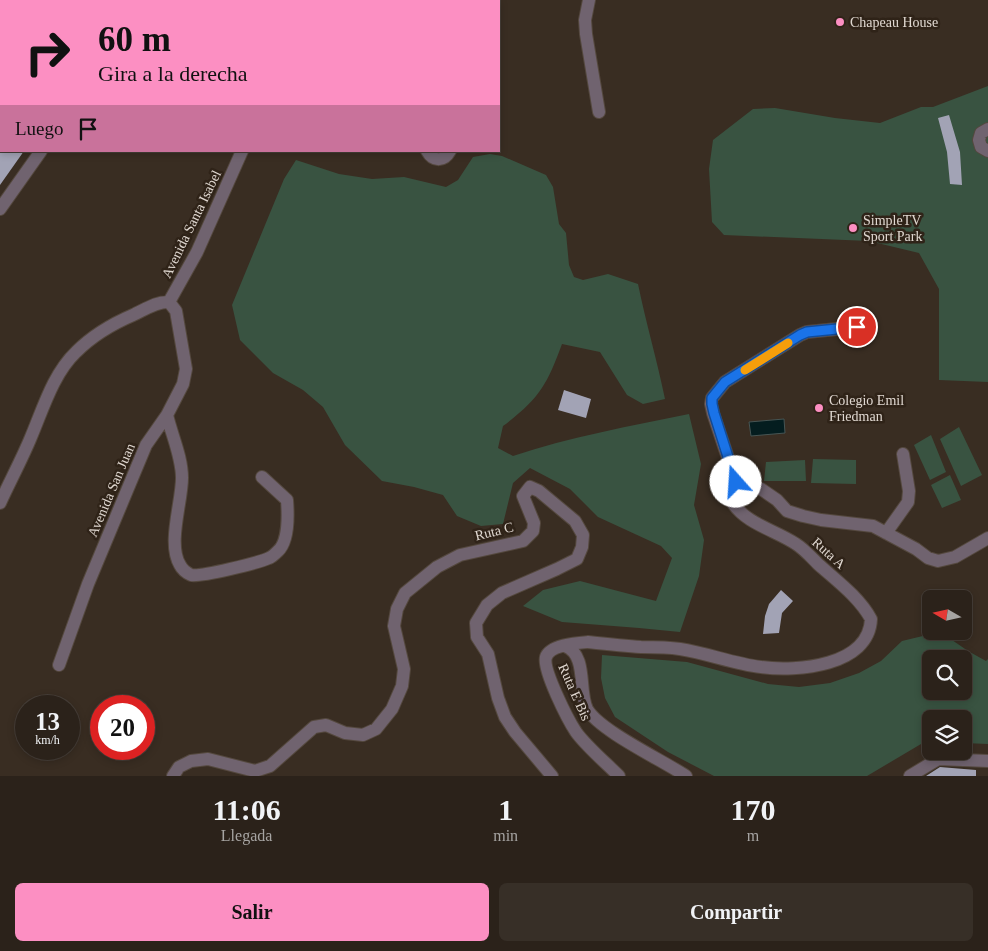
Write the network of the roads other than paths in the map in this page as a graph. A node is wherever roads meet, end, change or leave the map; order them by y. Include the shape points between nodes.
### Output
1 (589, 0) edge
2 (599, 112) dead end
3 (988, 129) edge
4 (988, 150) edge
5 (40, 152) edge
6 (242, 152) edge
7 (428, 152) edge
8 (450, 152) edge
9 (0, 209) edge
10 (169, 302) junction
11 (857, 327) dead end
12 (167, 415) junction
13 (903, 454) dead end
14 (262, 477) dead end
15 (736, 482) junction
16 (0, 503) edge
17 (886, 533) junction
18 (988, 538) edge
19 (565, 646) junction
20 (59, 665) dead end
21 (988, 761) edge
22 (173, 776) edge
23 (552, 776) edge
24 (619, 776) edge
25 (686, 776) edge
26 (910, 776) edge

1 - 2 street via 586,34
3 - 4 street via 981,133 979,140 981,146
5 - 9 street
6 - 10 street, Avenida Santa Isabel via 197,252
7 - 8 street via 431,158 440,160
10 - 12 street, Avenida San Juan via 176,311 186,369
10 - 16 street via 159,303 115,323 75,353 52,387
11 - 15 street via 800,335 725,382 714,394 714,413
12 - 14 street via 182,478 174,535 177,558 180,566 190,574 212,573 270,558 280,550 287,524 287,500
12 - 20 street, Avenida San Juan via 146,445 88,584
13 - 17 street via 908,502
15 - 17 street, Ruta A via 761,489 788,511 873,526
15 - 19 street, Ruta A via 729,493 736,507 796,544 855,597 867,612 871,627 863,643 843,658 814,667 781,668 761,667 679,648 588,642
17 - 18 street, Ruta A via 938,561 955,557
19 - 24 street, Ruta E Bis via 553,650 545,659 553,685 576,733
19 - 25 street via 571,648 577,659 586,707 593,717 618,736
21 - 26 street via 938,760
22 - 23 street, Ruta C via 179,767 191,761 208,759 255,771 270,766 314,727 326,725 345,733 364,735 376,729 392,709 402,686 404,669 394,626 397,609 405,593 436,568 460,555 523,541 534,523 523,496 530,487 539,490 575,521 583,535 582,548 577,559 502,593 487,605 476,623 477,638 488,654 505,717

